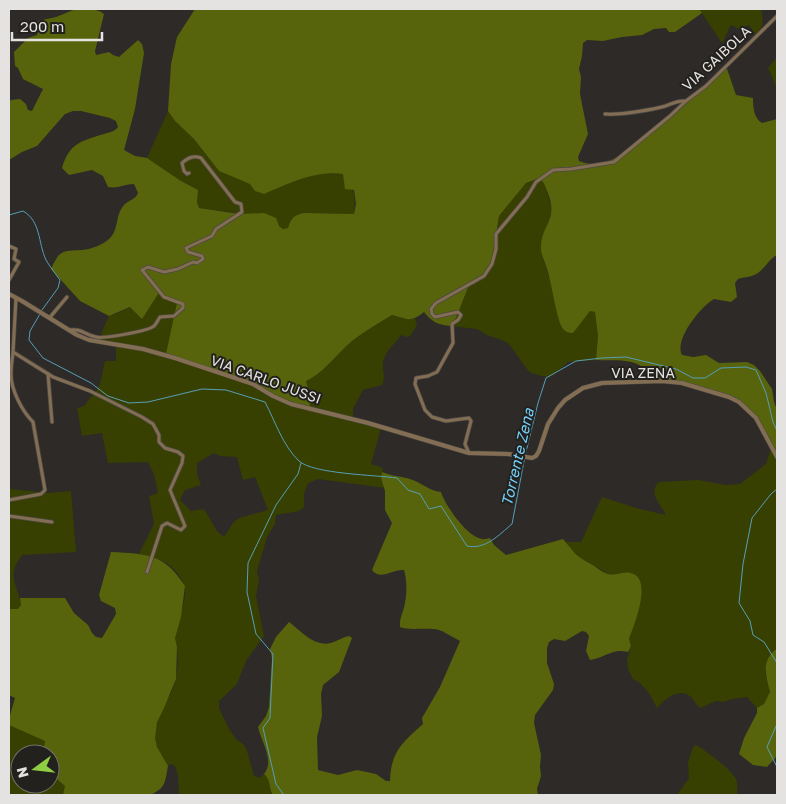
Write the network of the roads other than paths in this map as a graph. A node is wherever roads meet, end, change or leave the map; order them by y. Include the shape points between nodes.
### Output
1 (777, 16) edge
2 (686, 100) junction
3 (605, 114) dead end
4 (189, 173) dead end
5 (9, 246) edge
6 (11, 272) edge
7 (9, 280) edge
8 (9, 294) edge
9 (67, 296) dead end
10 (16, 298) junction
11 (48, 316) junction
12 (69, 330) junction
13 (13, 352) junction
14 (48, 374) junction
15 (52, 422) dead end
16 (469, 452) junction
17 (517, 456) joint
18 (777, 456) edge
19 (9, 500) edge
20 (9, 516) edge
21 (52, 522) dead end
22 (148, 572) dead end

1 - 2 street, VIA GAIBOLA via 706,86
2 - 3 street, VIA GAIBOLA via 631,113
2 - 16 street via 614,162 552,170 536,182 496,234 492,264 484,276 431,308 436,317 458,312 460,315 452,324 453,343 437,372 416,378 415,384 424,410 432,417 446,421 469,418 465,444
4 - 12 street via 184,171 182,163 188,158 201,158 240,204 242,212 216,229 212,236 186,248 188,252 202,256 203,259 197,263 164,272 148,268 142,270 164,296 183,304 183,308 174,316 160,317 148,330 96,337 77,328
5 - 6 street via 16,249 14,258 20,262
6 - 7 street
8 - 10 street, VIA CARLO JUSSI
9 - 11 street
10 - 11 street, VIA CARLO JUSSI
10 - 13 street
11 - 12 street, VIA CARLO JUSSI
12 - 16 street, VIA CARLO JUSSI via 89,340 138,347 253,384 291,404
13 - 14 street
13 - 19 street via 12,380 33,422 44,490 41,494
14 - 15 street
14 - 22 street via 142,417 153,424 159,442 165,448 182,456 170,490 185,526 181,530 167,524 162,526
16 - 17 street, VIA CARLO JUSSI
17 - 18 street, VIA ZENA via 536,456 558,408 583,388 602,383 662,382 692,385 739,402 756,418
20 - 21 street

